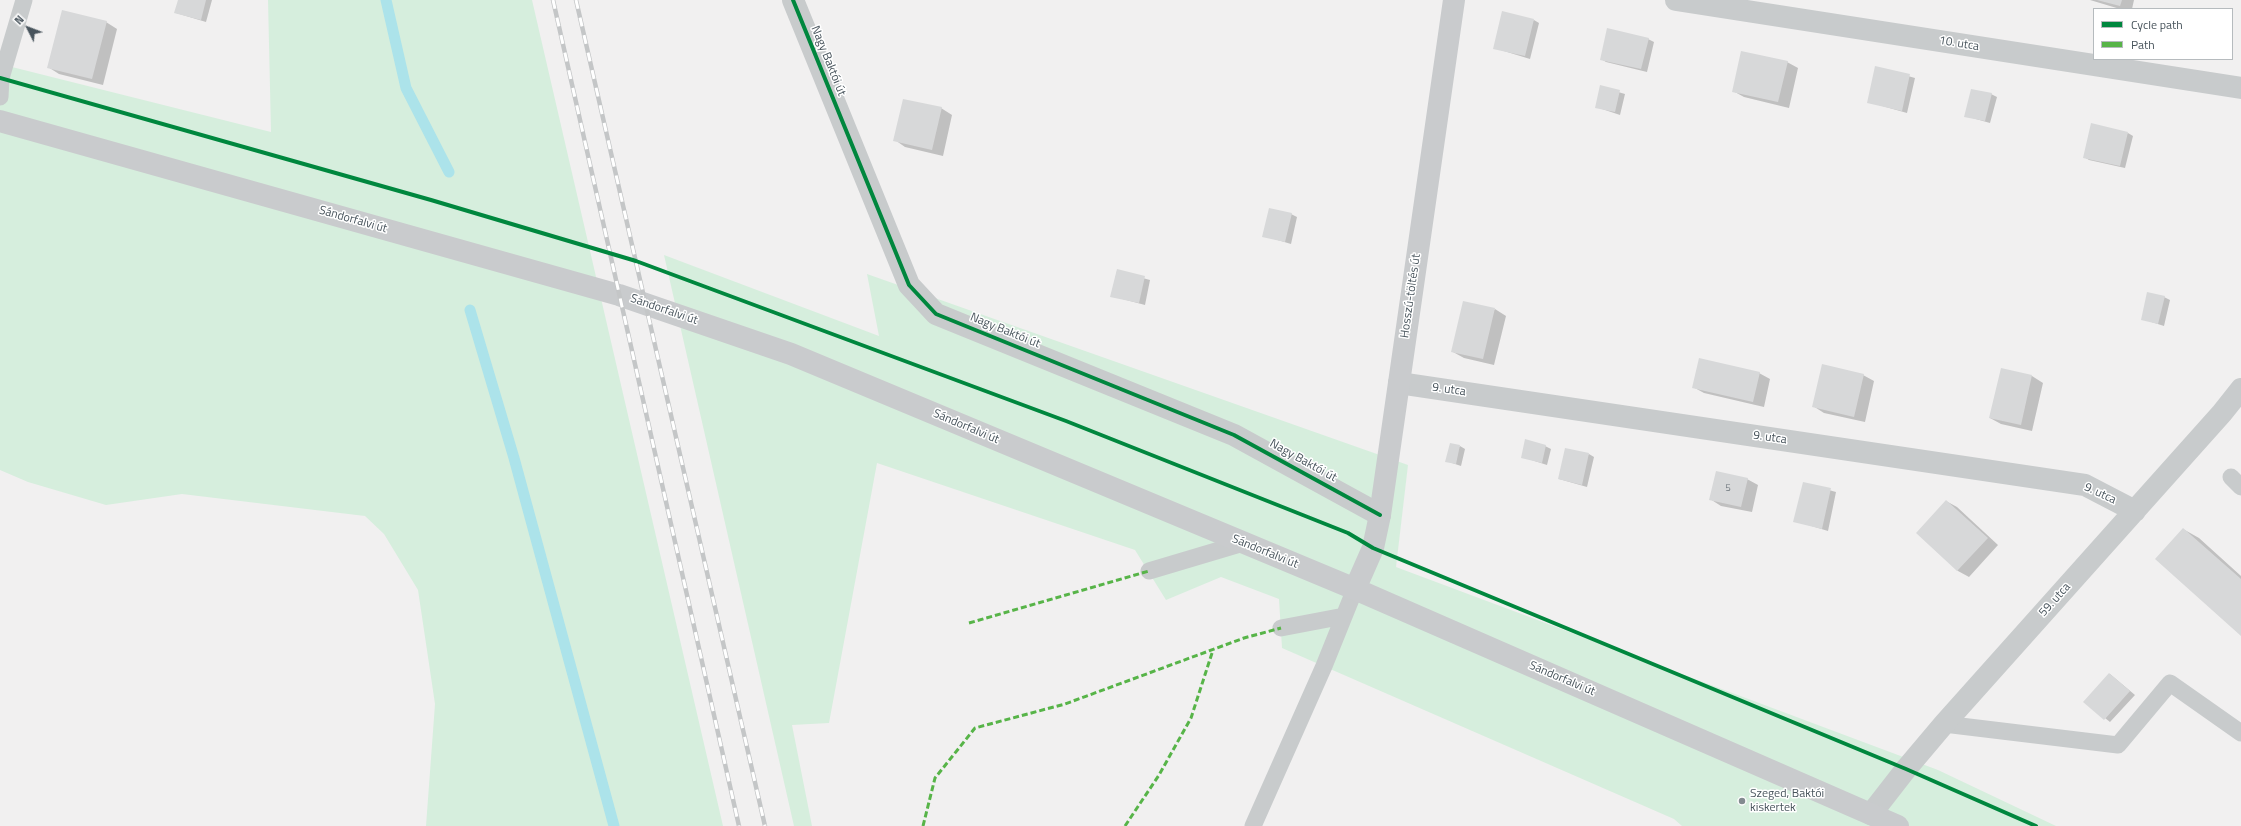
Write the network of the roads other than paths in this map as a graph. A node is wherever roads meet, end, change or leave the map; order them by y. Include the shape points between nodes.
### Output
1 (24, 0) edge
2 (793, 0) edge
3 (1454, 0) edge
4 (1676, 0) edge
5 (2241, 88) edge
6 (0, 97) edge
7 (0, 121) edge
8 (1399, 383) junction
9 (2241, 389) edge
10 (2135, 511) junction
11 (1380, 515) junction
12 (1243, 543) junction
13 (1149, 571) dead end
14 (1355, 589) junction
15 (1344, 616) junction
16 (1281, 628) dead end
17 (1944, 724) junction
18 (2241, 733) edge
19 (1871, 814) junction
20 (1253, 826) edge
21 (1898, 826) edge

1 - 6 lane via 2,78
2 - 11 street, Nagy Baktói út via 909,286 936,314 1234,435
3 - 8 main road, Hosszú-töltés út
4 - 5 street, 10. utca
7 - 12 main road, Sándorfalvi út via 645,303 791,354
8 - 10 street, 9. utca via 2085,485
8 - 11 main road, Hosszú-töltés út
9 - 10 street, 59. utca
10 - 17 street, 59. utca
11 - 14 main road, Hosszú-töltés út via 1373,548
12 - 13 lane
12 - 14 main road, Sándorfalvi út
14 - 15 lane
14 - 19 main road, Sándorfalvi út
15 - 16 lane
15 - 20 lane
17 - 18 lane via 2118,745 2170,683
17 - 19 street, 59. utca
19 - 21 main road, Sándorfalvi út

